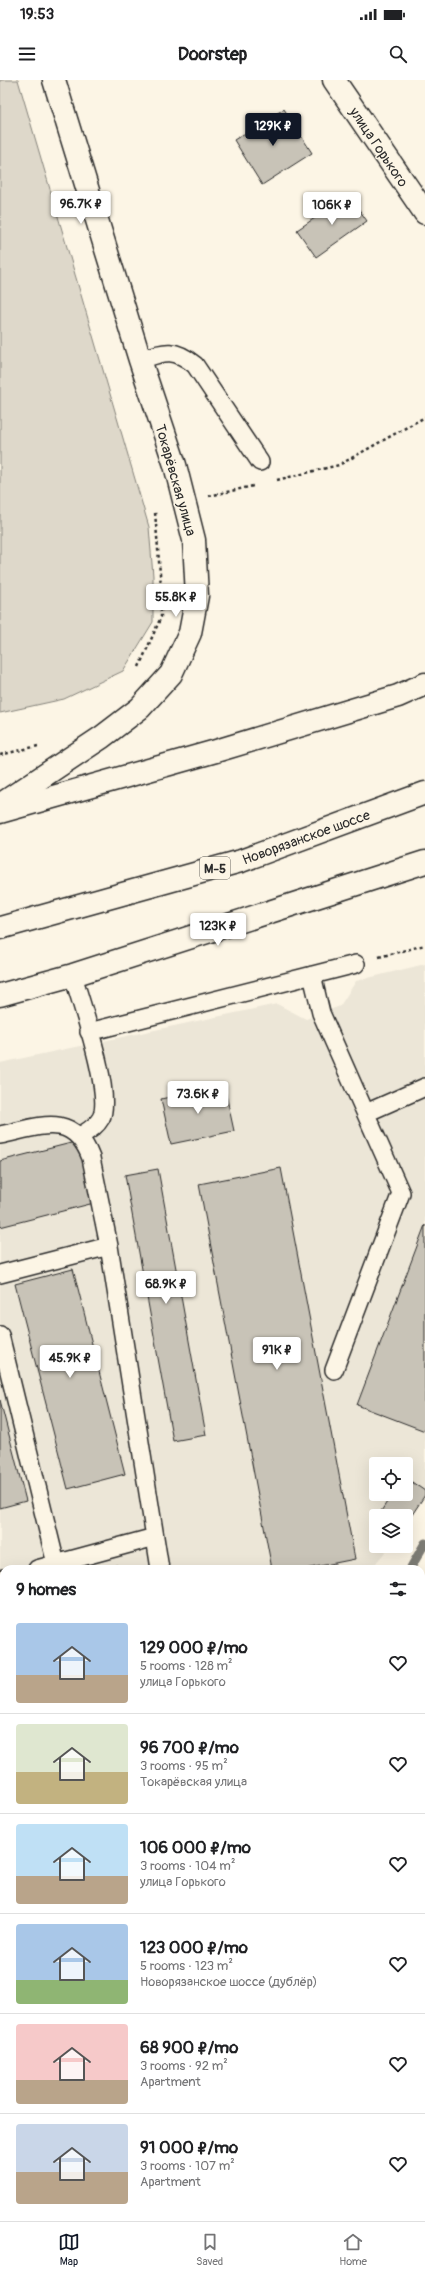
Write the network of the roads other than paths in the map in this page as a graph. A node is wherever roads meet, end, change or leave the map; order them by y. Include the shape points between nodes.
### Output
1 (54, 80) edge
2 (334, 80) edge
3 (425, 213) edge
4 (140, 360) junction
5 (260, 462) dead end
6 (425, 684) edge
7 (425, 793) edge
8 (0, 805) edge
9 (0, 812) edge
10 (425, 862) edge
11 (0, 928) edge
12 (356, 964) road end
13 (73, 975) junction
14 (312, 975) junction
15 (0, 995) edge
16 (89, 1032) junction
17 (425, 1087) edge
18 (366, 1113) junction
19 (0, 1135) edge
20 (80, 1136) junction
21 (109, 1246) junction
22 (0, 1274) edge
23 (0, 1335) edge
24 (334, 1370) dead end
25 (155, 1537) junction
26 (56, 1564) junction
27 (52, 1565) edge
28 (159, 1565) edge

1 - 4 main road, Токарёвская улица
2 - 3 main road, улица Горького
4 - 5 lane via 167,351 183,355 195,365
4 - 8 main road, Токарёвская улица via 175,465 194,540 197,596 190,633 171,674 140,708 102,737
6 - 9 main road via 398,696 216,751
7 - 11 main road, Новорязанское шоссе / М-5 via 241,861
10 - 13 main road
12 - 14 lane
13 - 15 main road
13 - 16 lane
14 - 16 lane
14 - 18 lane via 321,1013
16 - 20 lane via 105,1104 101,1118 94,1128
17 - 18 lane
18 - 24 lane via 401,1193
19 - 20 lane via 49,1124 65,1126
20 - 21 lane via 91,1158
21 - 22 lane
21 - 25 lane
23 - 26 lane
25 - 26 lane
25 - 28 lane
26 - 27 lane

